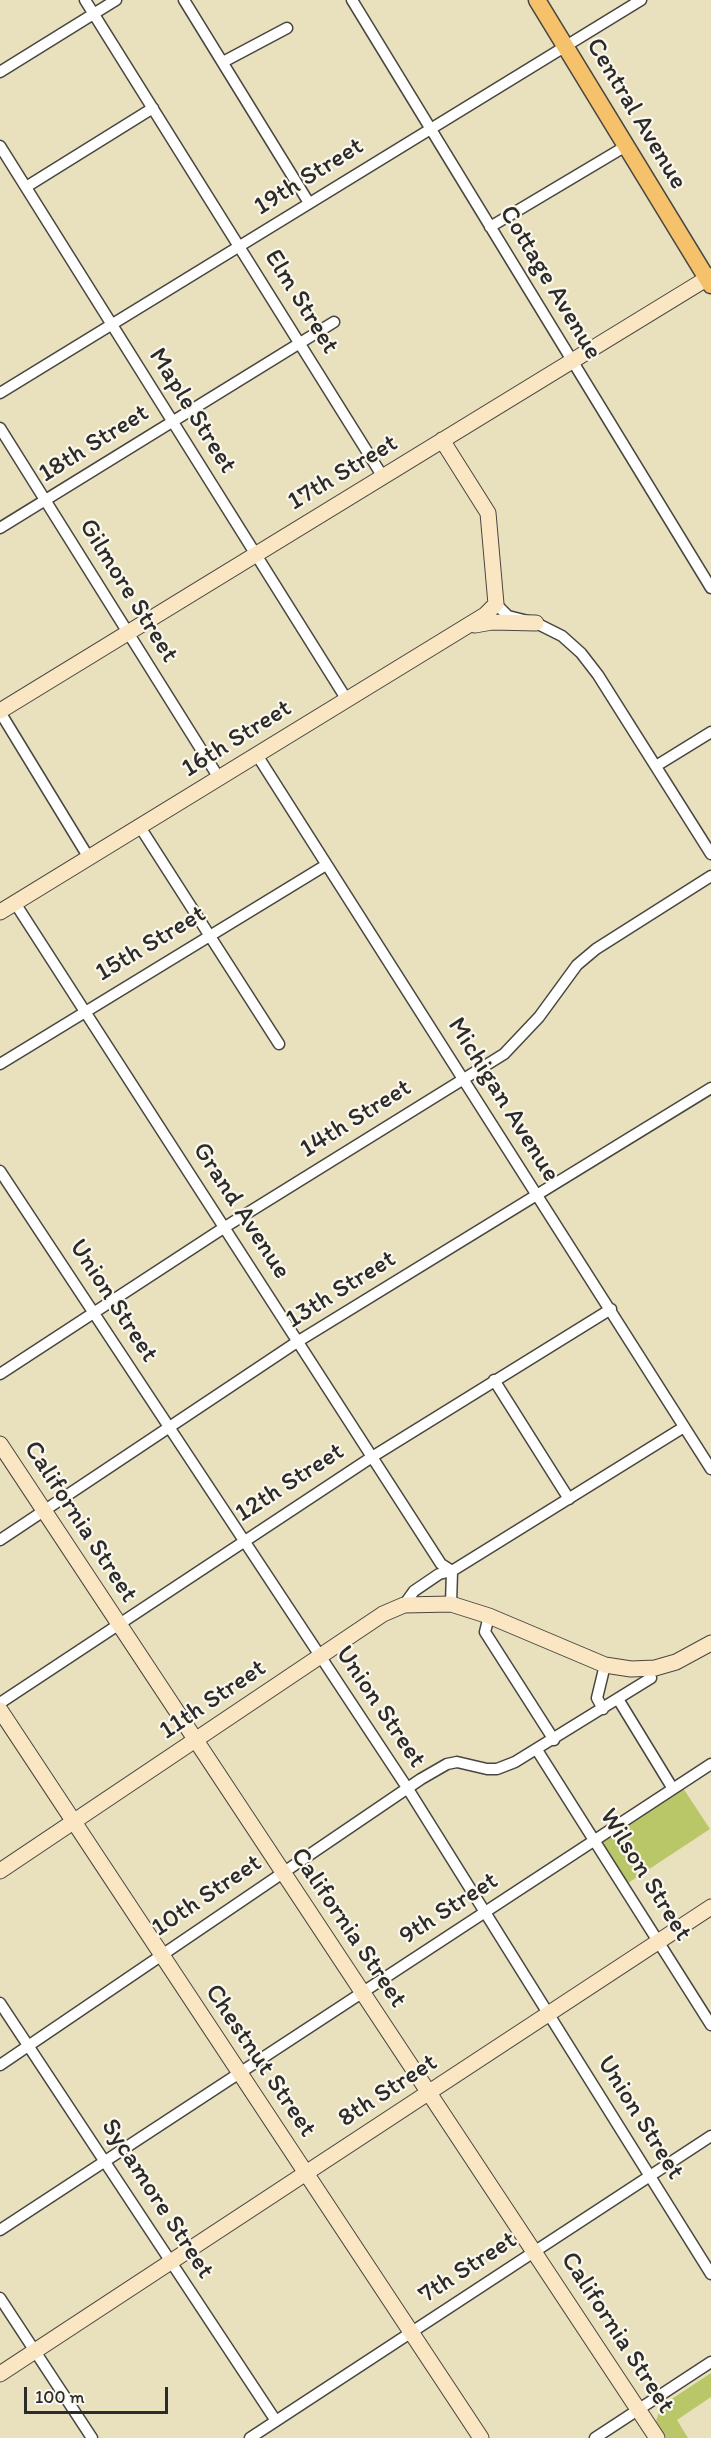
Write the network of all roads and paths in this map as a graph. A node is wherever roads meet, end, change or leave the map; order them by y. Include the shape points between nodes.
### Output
1 (85, 0) edge
2 (116, 0) edge
3 (184, 0) edge
4 (352, 0) edge
5 (537, 0) edge
6 (641, 0) edge
7 (93, 14) junction
8 (286, 28) dead end
9 (566, 47) junction
10 (223, 62) junction
11 (0, 72) edge
12 (153, 108) junction
13 (429, 128) junction
14 (0, 146) edge
15 (626, 146) junction
16 (26, 187) junction
17 (309, 203) junction
18 (490, 227) junction
19 (240, 246) junction
20 (710, 280) edge
21 (334, 322) dead end
22 (112, 324) junction
23 (300, 343) junction
24 (571, 361) junction
25 (0, 393) edge
26 (172, 422) junction
27 (0, 428) edge
28 (442, 440) junction
29 (383, 477) junction
30 (45, 500) junction
31 (0, 528) edge
32 (255, 554) junction
33 (711, 588) edge
34 (496, 604) junction
35 (536, 623) junction
36 (466, 627) junction
37 (127, 632) junction
38 (347, 700) junction
39 (0, 712) edge
40 (711, 732) edge
41 (257, 755) junction
42 (656, 766) junction
43 (219, 778) junction
44 (140, 827) junction
45 (711, 854) edge
46 (89, 858) junction
47 (326, 865) junction
48 (711, 876) edge
49 (15, 903) junction
50 (0, 912) edge
51 (208, 935) junction
52 (84, 1011) junction
53 (279, 1044) dead end
54 (0, 1064) edge
55 (465, 1080) junction
56 (711, 1088) edge
57 (0, 1171) edge
58 (537, 1194) junction
59 (225, 1227) junction
60 (610, 1309) junction
61 (93, 1312) junction
62 (297, 1342) junction
63 (0, 1374) edge
64 (494, 1380) junction
65 (169, 1427) junction
66 (684, 1427) junction
67 (0, 1444) edge
68 (372, 1457) junction
69 (711, 1469) edge
70 (569, 1499) junction
71 (44, 1511) junction
72 (0, 1540) edge
73 (243, 1541) junction
74 (452, 1571) junction
75 (451, 1604) junction
76 (404, 1605) junction
77 (489, 1616) junction
78 (118, 1624) junction
79 (711, 1643) edge
80 (320, 1657) junction
81 (605, 1665) junction
82 (653, 1673) junction
83 (618, 1699) junction
84 (0, 1703) edge
85 (603, 1709) junction
86 (0, 1710) edge
87 (196, 1740) junction
88 (554, 1740) junction
89 (537, 1750) junction
90 (711, 1764) edge
91 (408, 1789) junction
92 (673, 1789) junction
93 (74, 1822) junction
94 (595, 1841) junction
95 (0, 1872) edge
96 (283, 1874) junction
97 (711, 1907) edge
98 (485, 1912) junction
99 (659, 1942) junction
100 (162, 1956) junction
101 (363, 1993) junction
102 (0, 2003) edge
103 (548, 2014) junction
104 (711, 2025) edge
105 (28, 2046) junction
106 (0, 2065) edge
107 (240, 2074) junction
108 (430, 2092) junction
109 (711, 2136) edge
110 (106, 2161) junction
111 (306, 2174) junction
112 (650, 2176) junction
113 (0, 2230) edge
114 (535, 2252) junction
115 (172, 2262) junction
116 (711, 2274) edge
117 (0, 2298) edge
118 (410, 2333) junction
119 (35, 2351) junction
120 (711, 2362) edge
121 (0, 2374) edge
122 (638, 2410) junction
123 (276, 2421) junction
124 (92, 2438) edge
125 (250, 2438) edge
126 (481, 2438) edge
127 (595, 2438) edge
128 (657, 2438) edge

1 - 7 street, Elm Street
2 - 7 street
3 - 10 street
4 - 13 street, Cottage Avenue
5 - 9 main road, Central Avenue
6 - 9 street, 19th Street
7 - 11 street
7 - 12 street, Elm Street
8 - 10 street
9 - 13 street, 19th Street
9 - 15 main road, Central Avenue
10 - 17 street
12 - 16 street
12 - 19 street, Elm Street
13 - 17 street, 19th Street
13 - 18 street, Cottage Avenue
14 - 16 street, Maple Street
15 - 18 street
15 - 20 main road, Central Avenue
16 - 22 street, Maple Street
17 - 19 street, 19th Street
18 - 24 street, Cottage Avenue
19 - 22 street, 19th Street
19 - 23 street, Elm Street
20 - 24 street, 17th Street
21 - 23 street, 18th Street
22 - 25 street, 19th Street
22 - 26 street, Maple Street
23 - 26 street, 18th Street
23 - 29 street, Elm Street
24 - 28 street, 17th Street
24 - 33 street, Cottage Avenue
26 - 30 street, 18th Street
26 - 32 street, Maple Street
27 - 30 street, Gilmore Street
28 - 29 street, 17th Street
28 - 34 street via 488,513
29 - 32 street, 17th Street
30 - 31 street, 18th Street
30 - 37 street, Gilmore Street
32 - 37 street, 17th Street
32 - 38 street, Maple Street
34 - 35 street via 508,616
34 - 36 street, 16th Street
35 - 36 street via 492,622
35 - 42 street via 562,636 581,653
36 - 38 street, 16th Street
37 - 39 street, 17th Street
37 - 43 street, Gilmore Street
38 - 41 street, 16th Street
39 - 46 street
40 - 42 street
41 - 43 street, 16th Street
41 - 47 street, Michigan Avenue
42 - 45 street
43 - 44 street, 16th Street
44 - 46 street, 16th Street
44 - 51 street
46 - 49 street, 16th Street
47 - 51 street, 15th Street
47 - 55 street, Michigan Avenue
48 - 55 street, 14th Street via 584,960 567,976 523,1036
49 - 50 street, 16th Street
49 - 52 street, Grand Avenue
51 - 52 street, 15th Street
51 - 53 street
52 - 54 street, 15th Street
52 - 59 street, Grand Avenue
55 - 58 street, Michigan Avenue
55 - 59 street, 14th Street
56 - 58 street, 13th Street
57 - 61 street, Union Street
58 - 60 street, Michigan Avenue
58 - 62 street, 13th Street
59 - 61 street, 14th Street
59 - 62 street, Grand Avenue
60 - 64 street, 12th Street
60 - 66 street, Michigan Avenue
61 - 63 street, 14th Street
61 - 65 street, Union Street
62 - 65 street, 13th Street
62 - 68 street, Grand Avenue
64 - 68 street, 12th Street
64 - 70 street
65 - 71 street, 13th Street
65 - 73 street, Union Street
66 - 69 street, Michigan Avenue
66 - 70 street, 11th Street
67 - 71 street, California Street
68 - 73 street, 12th Street
68 - 74 street, Grand Avenue via 441,1564
70 - 74 street, 11th Street
71 - 72 street, 13th Street
71 - 78 street, California Street
73 - 78 street, 12th Street
73 - 80 street, Union Street
74 - 75 street
74 - 76 street, 11th Street via 439,1574 414,1592
75 - 76 street
75 - 77 street
76 - 80 street, 11th Street via 383,1614
77 - 81 street
77 - 88 street via 485,1632
78 - 84 street, 12th Street
78 - 87 street, California Street
79 - 82 street, 10th Street
80 - 87 street, 11th Street
80 - 91 street, Union Street
81 - 82 street
81 - 85 street via 597,1698
82 - 83 street, 10th Street
83 - 85 street, 10th Street
83 - 92 street
85 - 88 street, 10th Street
86 - 93 street, Chestnut Street
87 - 93 street, 11th Street
87 - 96 street, California Street
88 - 89 street, 10th Street
89 - 91 street, 10th Street via 497,1769 447,1764
89 - 94 street, Wilson Street
90 - 92 street, 9th Street
91 - 96 street, 10th Street
91 - 98 street, Union Street
92 - 94 street, 9th Street
93 - 95 street, 11th Street
93 - 100 street, Chestnut Street
94 - 98 street, 9th Street
94 - 99 street, Wilson Street
96 - 100 street, 10th Street
96 - 101 street, California Street
97 - 99 street, 8th Street
98 - 101 street, 9th Street
98 - 103 street, Union Street
99 - 103 street, 8th Street
99 - 104 street, Wilson Street
100 - 105 street, 10th Street
100 - 107 street, Chestnut Street
101 - 107 street, 9th Street
101 - 108 street, California Street
102 - 105 street, Sycamore Street
103 - 108 street, 8th Street
103 - 112 street, Union Street
105 - 106 street, 10th Street
105 - 110 street, Sycamore Street
107 - 110 street, 9th Street
107 - 111 street, Chestnut Street
108 - 111 street, 8th Street
108 - 114 street, California Street
109 - 112 street, 7th Street
110 - 113 street, 9th Street
110 - 115 street, Sycamore Street
111 - 115 street, 8th Street
111 - 118 street, Chestnut Street
112 - 114 street, 7th Street
112 - 116 street, Union Street
114 - 118 street, 7th Street
114 - 122 street, California Street
115 - 119 street, 8th Street
115 - 123 street, Sycamore Street
117 - 119 street
118 - 123 street, 7th Street
118 - 126 street, Chestnut Street
119 - 121 street, 8th Street
119 - 124 street
120 - 122 street
122 - 127 street
122 - 128 street, California Street
123 - 125 street, 7th Street

